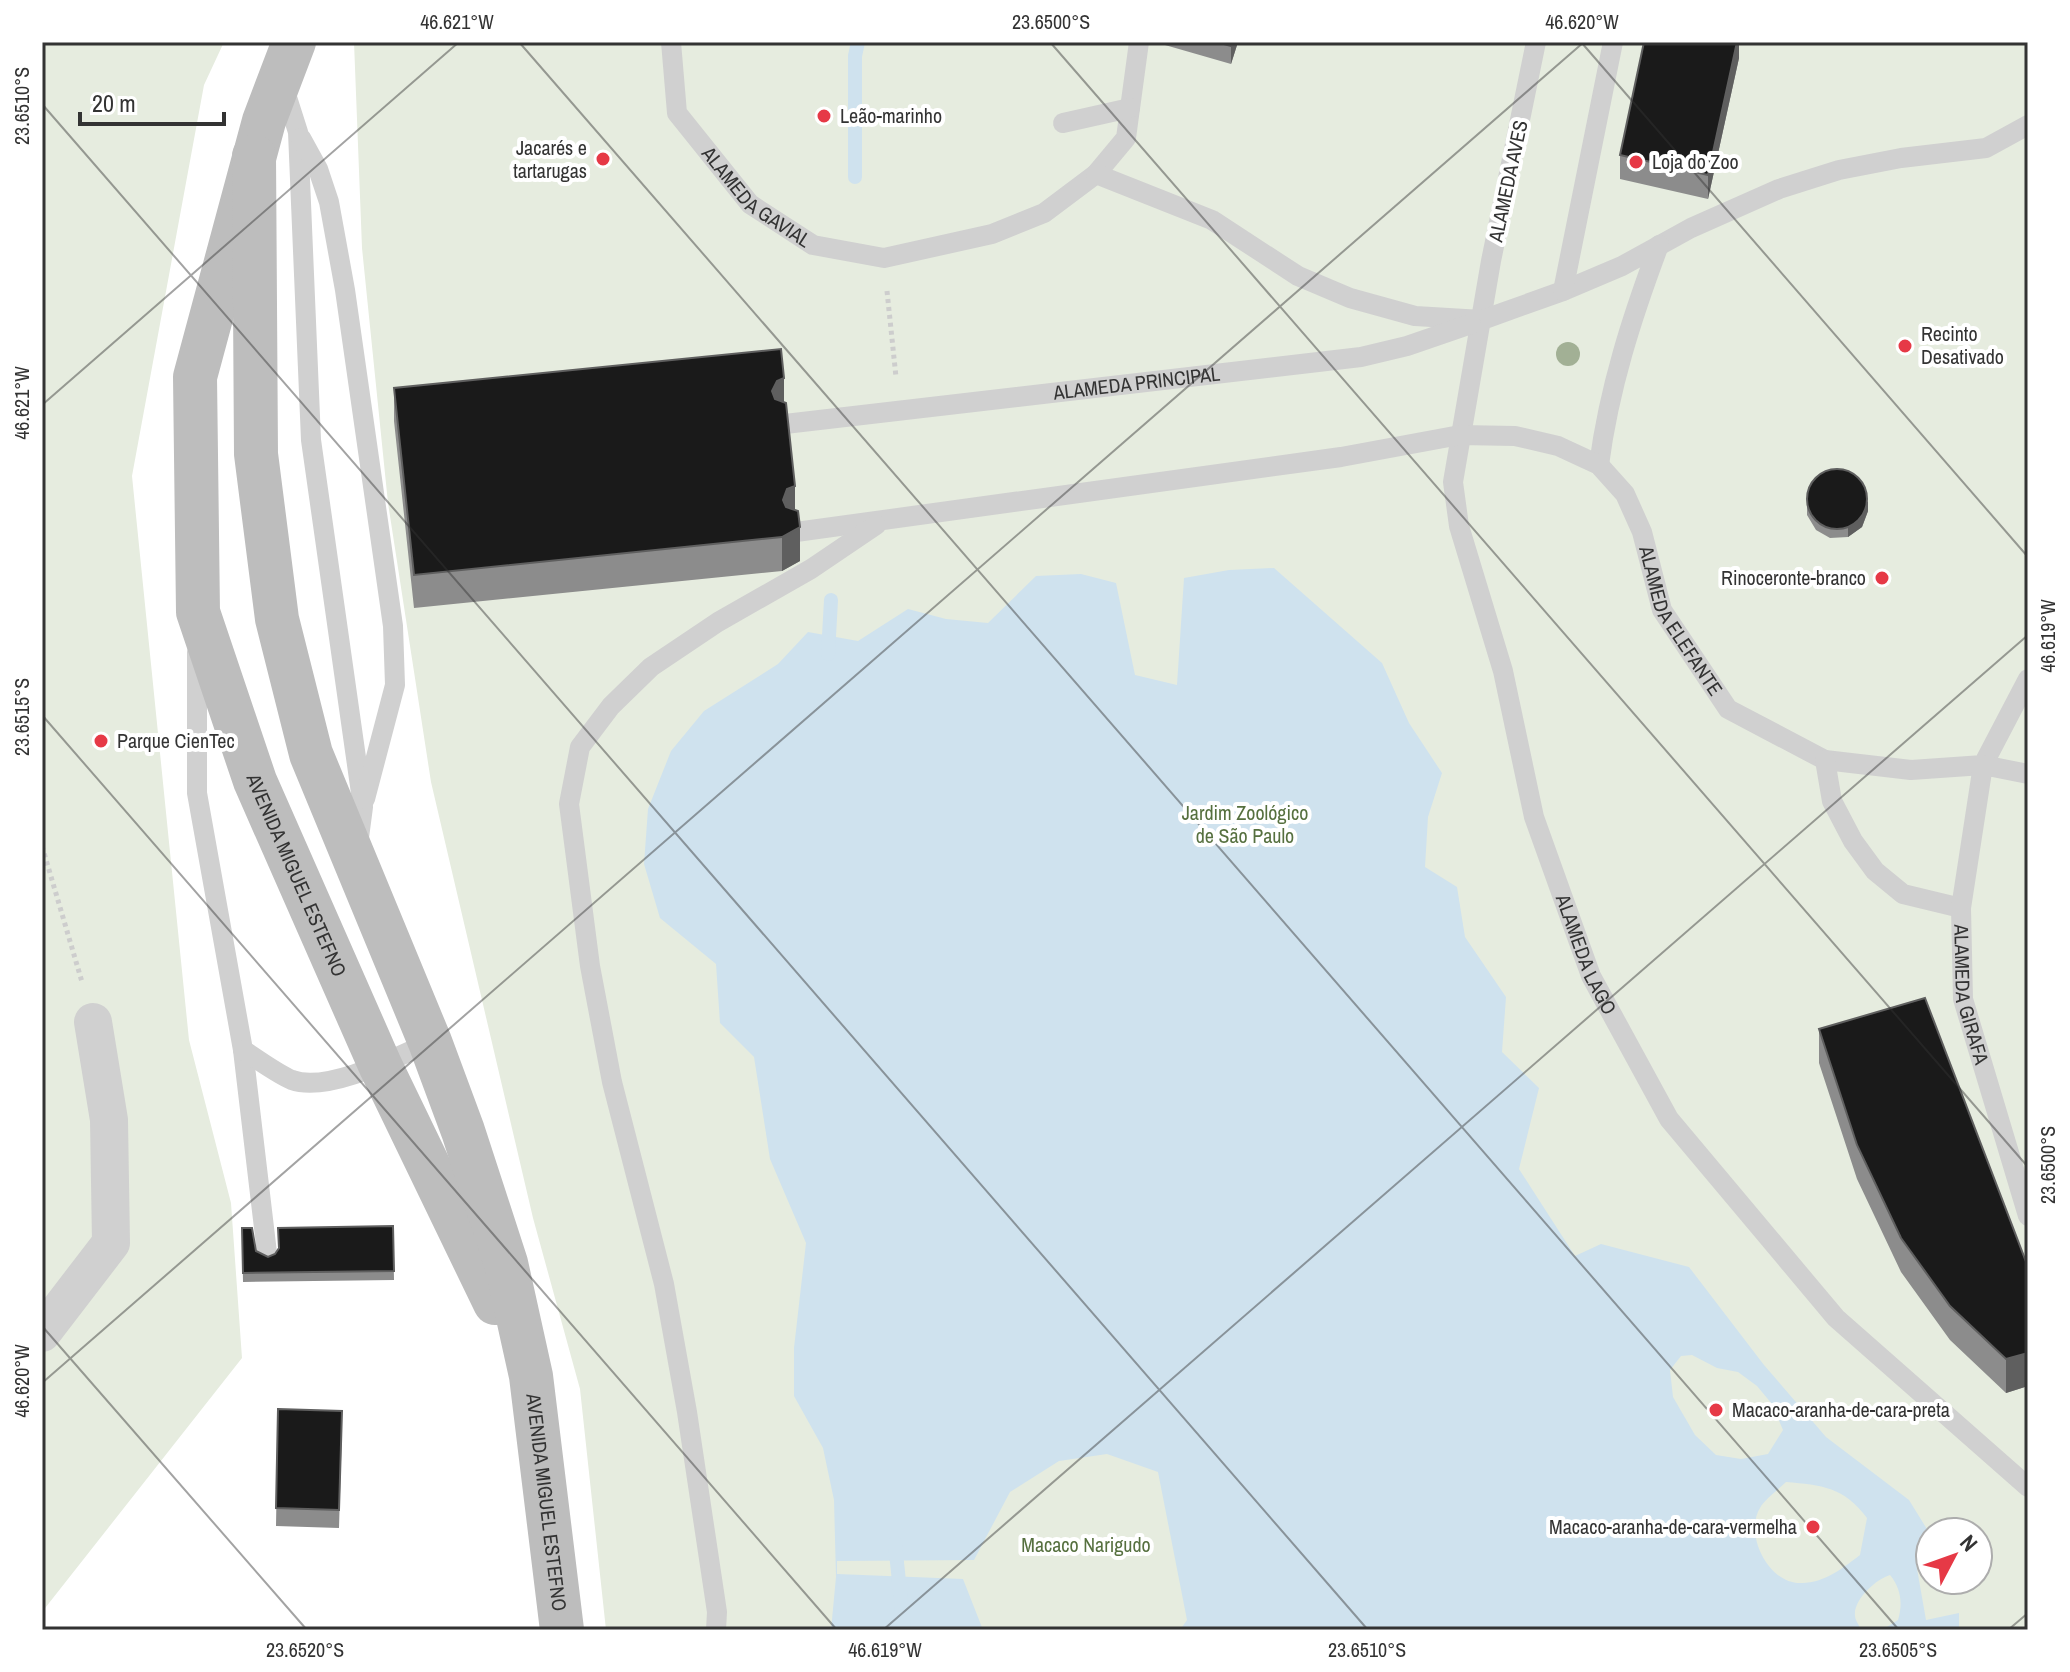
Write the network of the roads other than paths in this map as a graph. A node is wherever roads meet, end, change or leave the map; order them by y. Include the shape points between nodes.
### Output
1 (671, 42) edge
2 (1139, 42) edge
3 (1536, 42) edge
4 (1613, 42) edge
5 (287, 60) edge
6 (1130, 108) junction
7 (1063, 123) dead end
8 (2028, 125) edge
9 (298, 132) junction
10 (254, 156) junction
11 (1096, 174) junction
12 (1659, 245) junction
13 (1563, 291) junction
14 (1482, 320) junction
15 (785, 424) edge
16 (1460, 435) junction
17 (1599, 465) junction
18 (882, 521) junction
19 (796, 532) edge
20 (198, 612) junction
21 (2028, 679) edge
22 (1825, 760) junction
23 (1983, 765) junction
24 (2028, 774) edge
25 (363, 807) junction
26 (356, 861) junction
27 (1961, 908) junction
28 (93, 1022) road end
29 (430, 1042) junction
30 (243, 1050) junction
31 (380, 1065) junction
32 (2028, 1216) edge
33 (267, 1253) edge
34 (42, 1333) edge
35 (531, 1376) junction
36 (2028, 1487) edge
37 (562, 1630) edge
38 (716, 1630) edge

1 - 11 lane, ALAMEDA GAVIAL via 677,113 750,204 813,245 884,258 992,234 1044,213
2 - 6 lane, ALAMEDA GAVIAL
3 - 14 lane, ALAMEDA AVES
4 - 13 lane
5 - 9 lane
5 - 10 main road, AVENIDA MIGUEL ESTEFNO
6 - 7 lane
6 - 11 lane, ALAMEDA GAVIAL via 1126,138
8 - 12 lane via 1986,148 1839,170 1779,189
9 - 25 lane via 311,440
9 - 25 lane via 329,202 393,626 395,685
10 - 20 main road, AVENIDA MIGUEL ESTEFNO via 195,377
10 - 26 main road, AVENIDA MIGUEL ESTEFNO via 256,454 277,619 311,754
11 - 14 lane via 1212,220 1298,276 1350,298 1415,316
12 - 13 lane
12 - 17 lane via 1619,363
13 - 14 lane
14 - 15 lane, ALAMEDA PRINCIPAL via 1361,357
14 - 16 lane, ALAMEDA LAGO
16 - 17 lane, ALAMEDA ELEFANTE via 1515,436 1558,446
16 - 18 lane via 1341,457
16 - 36 lane, ALAMEDA LAGO via 1453,482 1459,526 1503,671 1534,817 1591,976 1669,1119 1836,1318
17 - 22 lane, ALAMEDA ELEFANTE via 1625,494 1642,532 1662,610 1728,709
18 - 19 lane
18 - 38 lane via 651,667 611,706 580,747 569,804 590,966 612,1082 664,1284 687,1412
20 - 30 lane via 197,793
20 - 31 main road, AVENIDA MIGUEL ESTEFNO via 255,781
21 - 23 lane
22 - 23 lane, ALAMEDA ELEFANTE via 1911,770
22 - 27 lane via 1832,801 1875,871 1903,894
23 - 24 lane, ALAMEDA ELEFANTE
23 - 27 lane, ALAMEDA GIRAFA
25 - 26 lane
26 - 29 main road, AVENIDA MIGUEL ESTEFNO
27 - 32 lane, ALAMEDA GIRAFA via 1963,999
28 - 34 street via 109,1120 111,1243
29 - 31 lane
29 - 35 main road, AVENIDA MIGUEL ESTEFNO via 506,1263
30 - 31 lane via 294,1081 333,1081
30 - 33 lane
31 - 35 main road, AVENIDA MIGUEL ESTEFNO
35 - 37 main road, AVENIDA MIGUEL ESTEFNO

